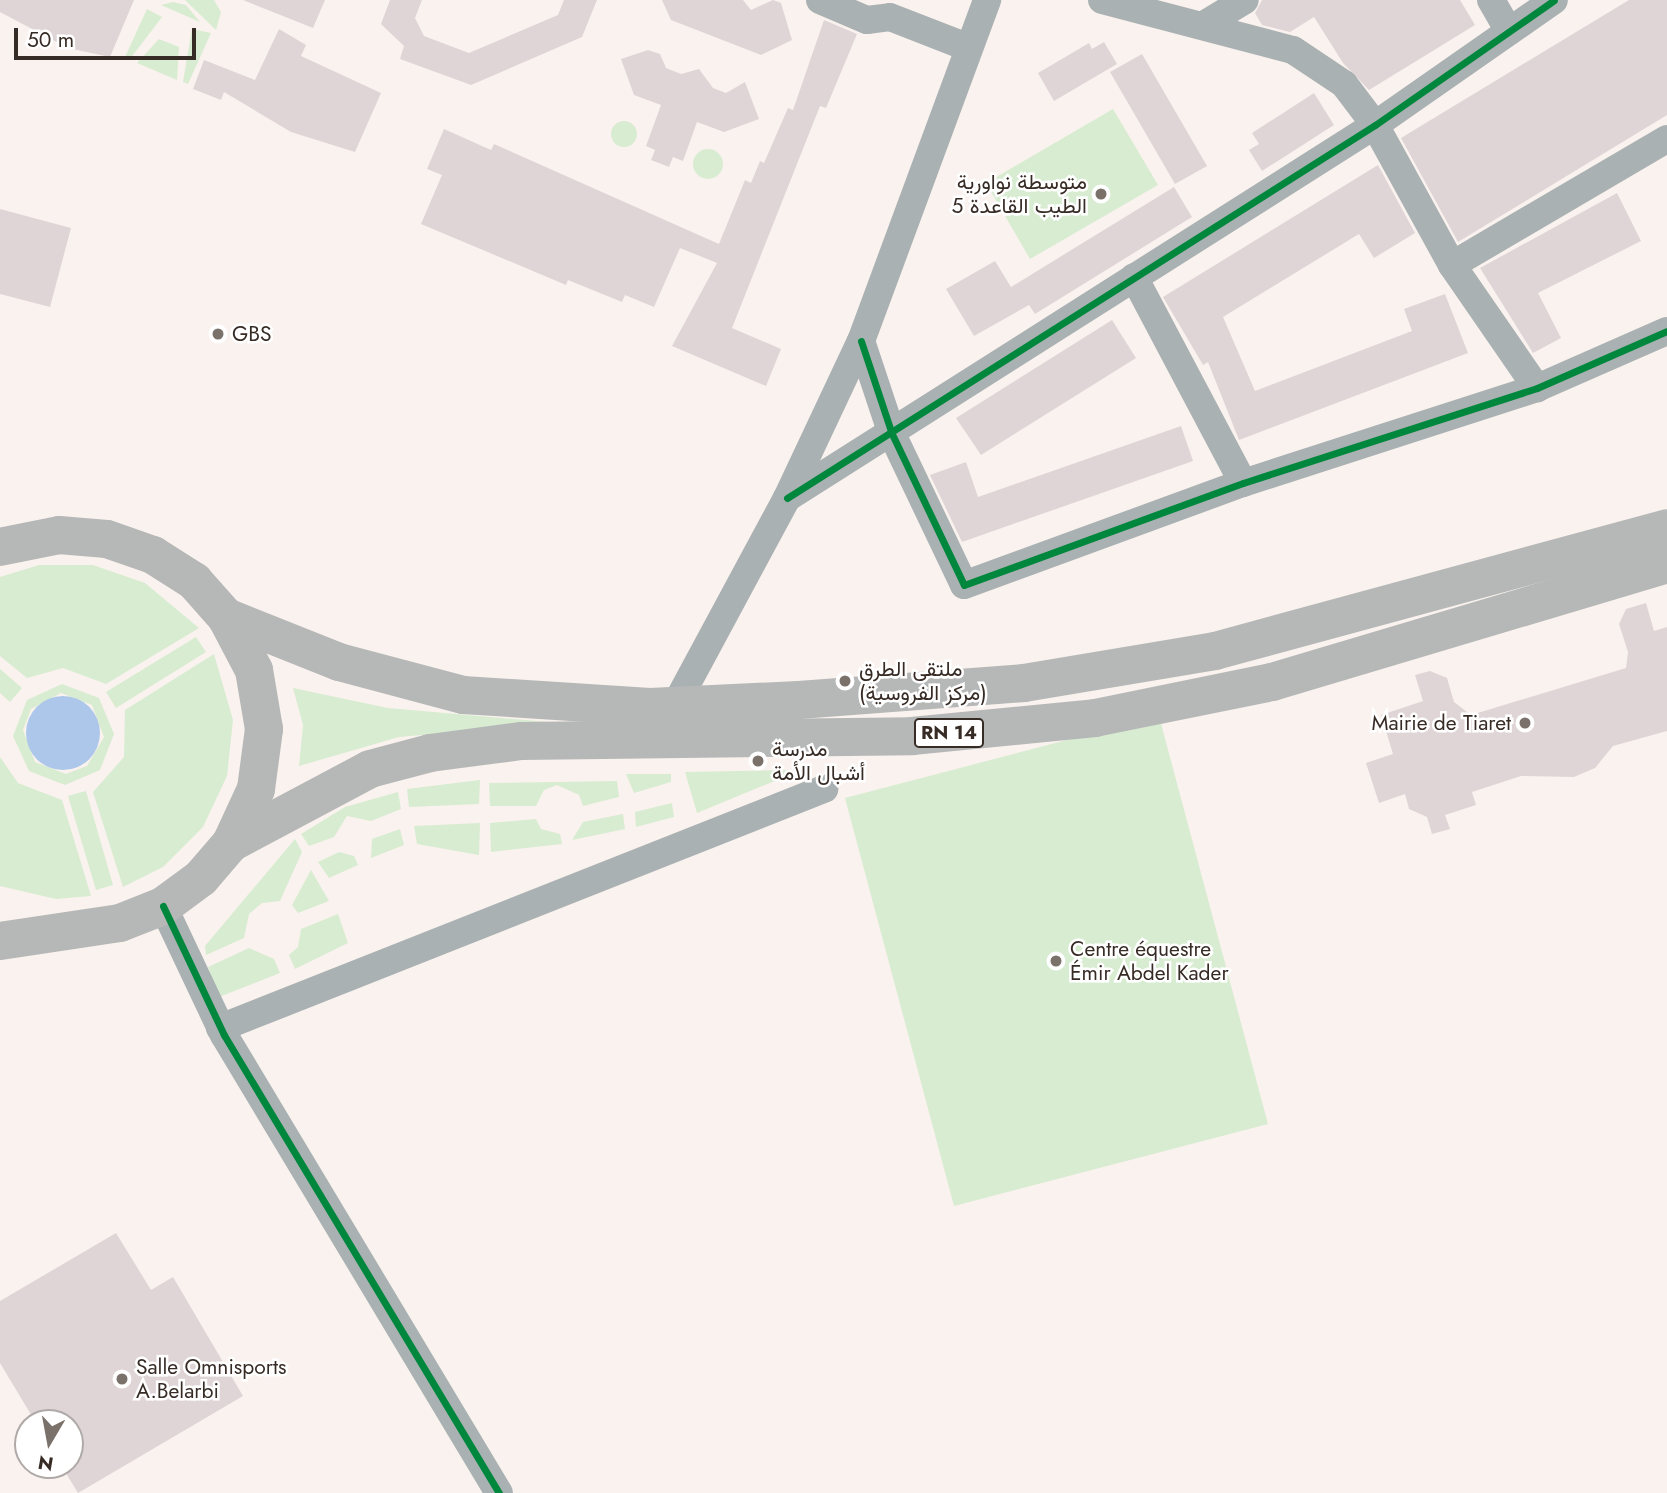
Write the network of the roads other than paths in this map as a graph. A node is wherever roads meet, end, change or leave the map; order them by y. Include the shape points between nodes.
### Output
1 (820, 0) edge
2 (987, 0) edge
3 (1102, 0) edge
4 (1245, 0) edge
5 (1491, 0) edge
6 (1553, 0) edge
7 (1207, 23) junction
8 (1509, 31) junction
9 (967, 47) junction
10 (1375, 125) junction
11 (1667, 139) edge
12 (1452, 265) junction
13 (1134, 276) junction
14 (1667, 331) edge
15 (861, 341) junction
16 (1537, 388) junction
17 (892, 435) junction
18 (1243, 483) junction
19 (787, 498) junction
20 (1667, 528) edge
21 (4, 543) edge
22 (1667, 564) edge
23 (226, 617) junction
24 (676, 704) junction
25 (824, 789) dead end
26 (231, 843) junction
27 (163, 906) junction
28 (0, 918) edge
29 (74, 931) junction
30 (0, 941) edge
31 (220, 1028) junction
32 (499, 1493) edge

1 - 9 street via 867,20 890,17
2 - 9 street
3 - 7 street
4 - 7 street
5 - 8 street
6 - 8 street
7 - 10 street via 1319,63
8 - 10 street
9 - 15 street
10 - 12 street
10 - 13 street
11 - 12 street
12 - 16 street
13 - 17 street
13 - 18 street
14 - 16 street
15 - 17 street
15 - 19 street
16 - 18 street
17 - 18 street via 964,585
17 - 19 street
19 - 24 street
20 - 24 highway, RN 14 via 1215,652 1024,683
21 - 23 highway via 59,535 107,539 142,551 194,581
22 - 26 highway, RN 14 via 1272,682 1094,718 912,736 521,741 430,753 370,769
23 - 24 highway, RN 14 via 339,662 463,695 554,705
23 - 26 highway via 254,670 264,729 256,789
25 - 31 street
26 - 27 highway via 201,878
27 - 29 highway via 120,923
27 - 31 street
28 - 29 highway
29 - 30 highway
31 - 32 street

